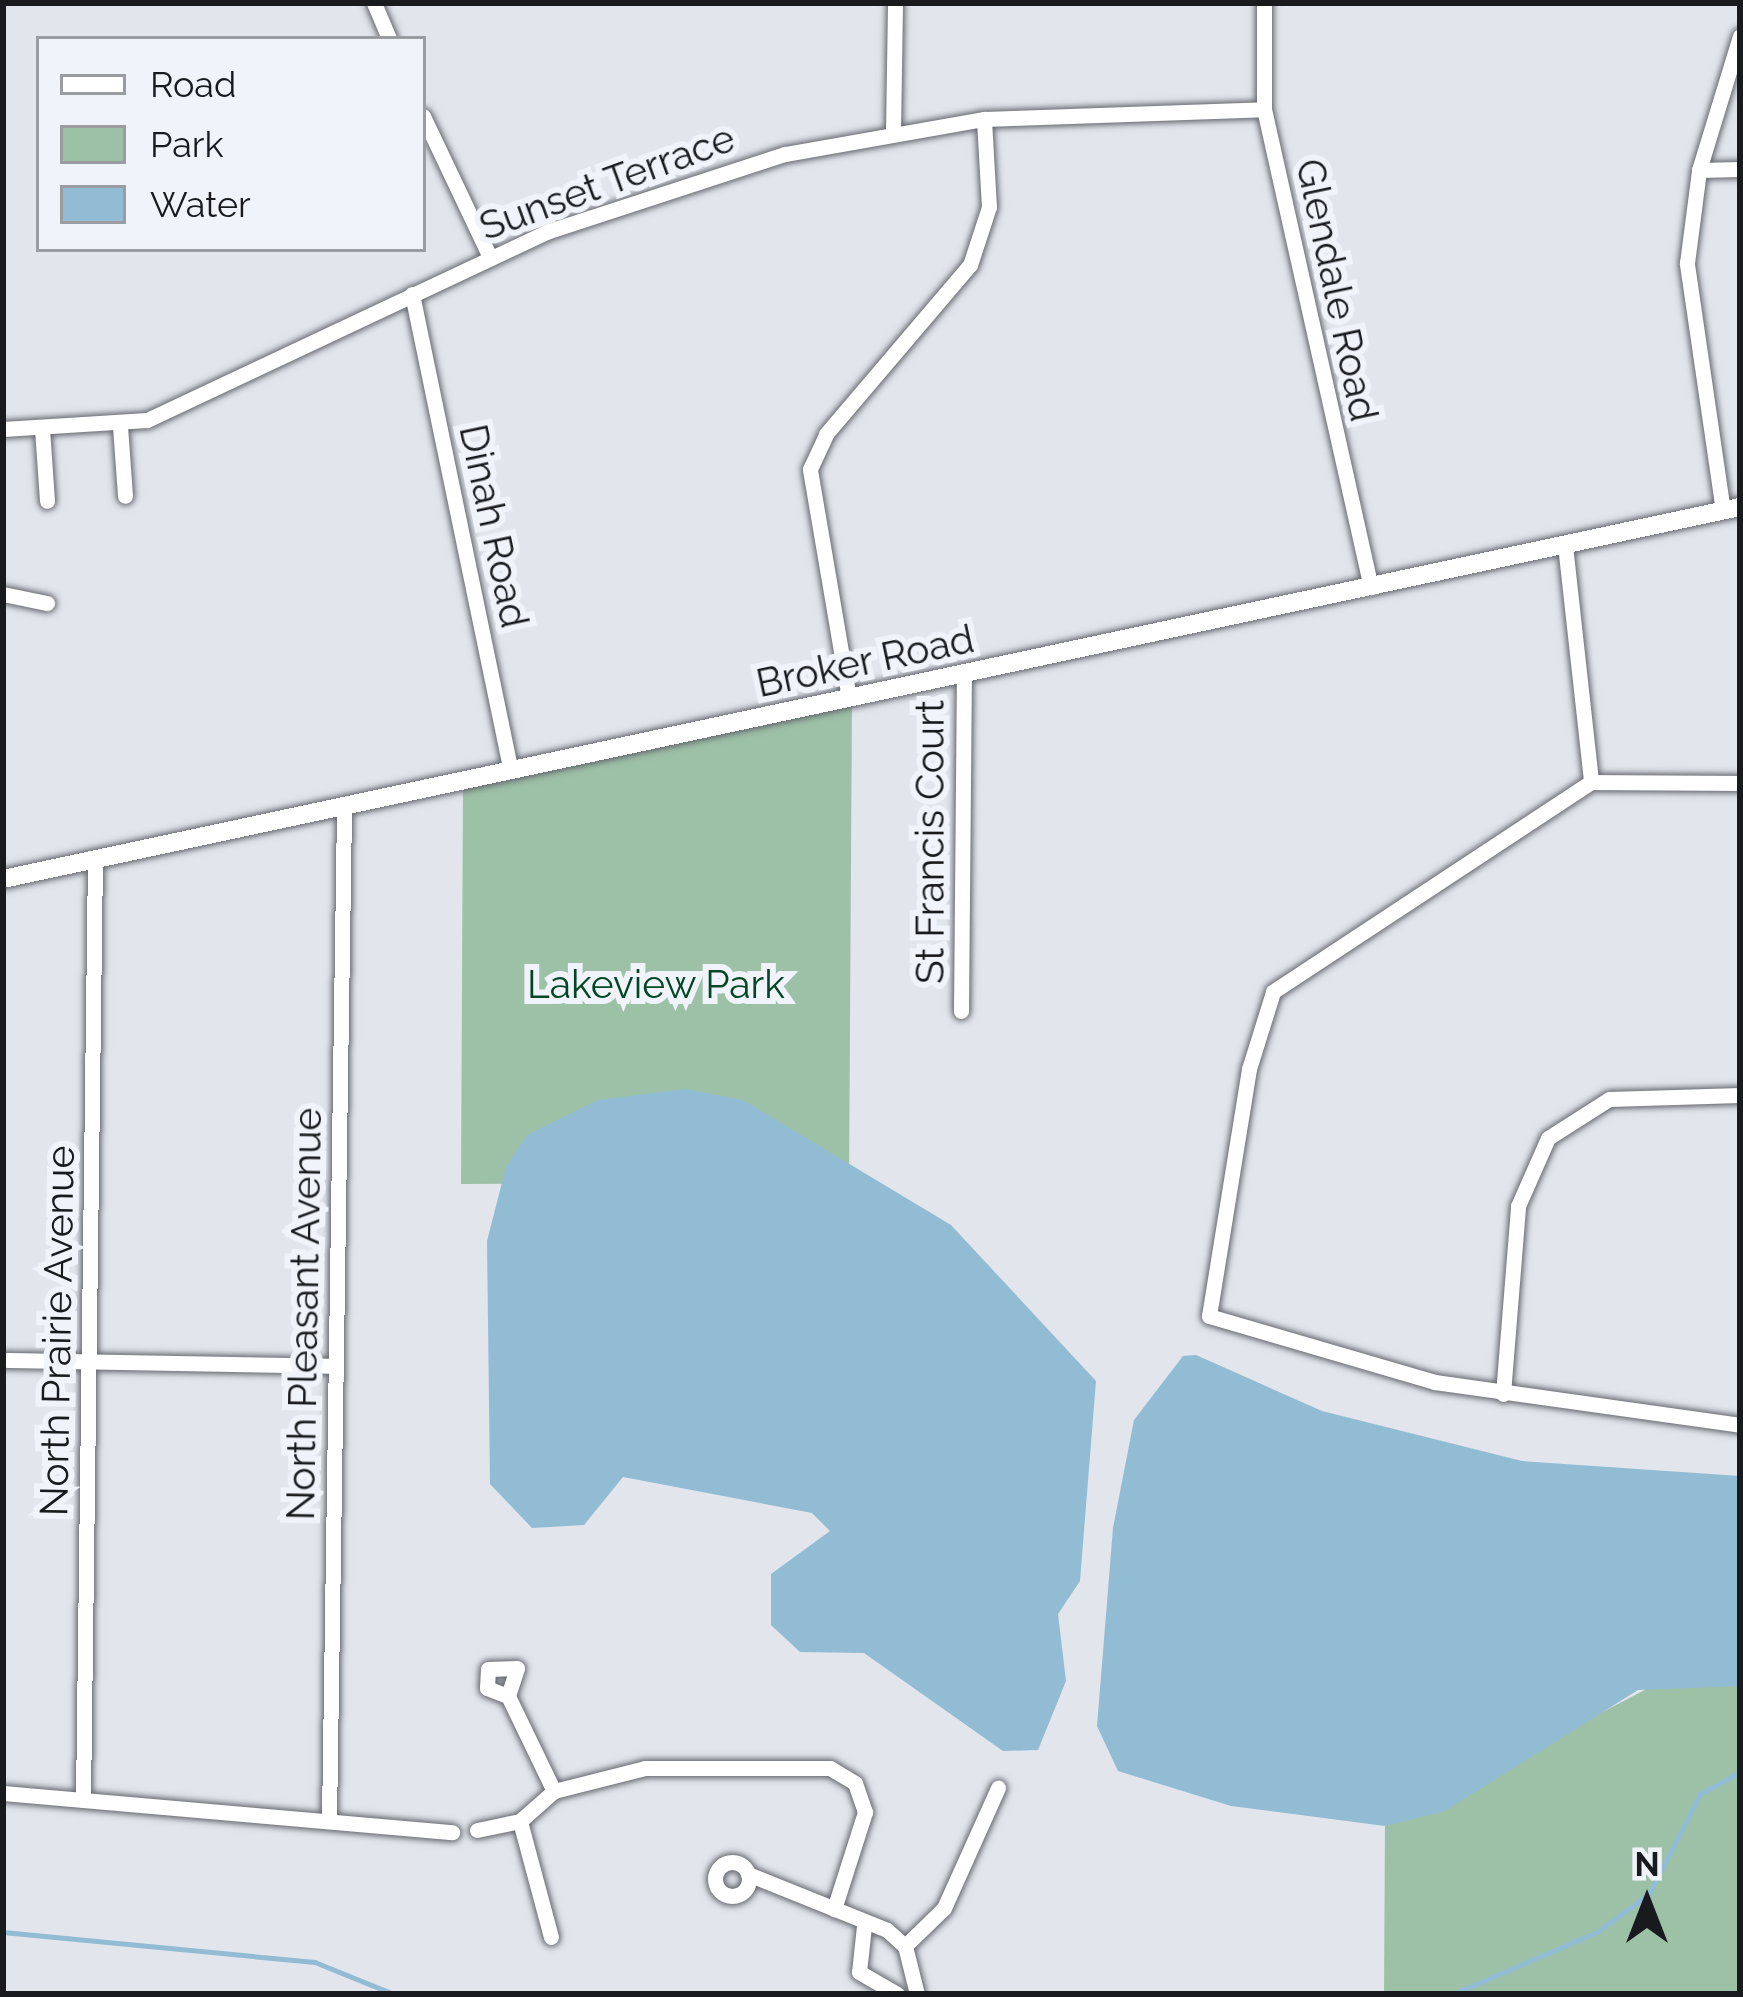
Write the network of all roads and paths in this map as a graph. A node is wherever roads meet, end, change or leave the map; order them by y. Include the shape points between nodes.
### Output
1 (374, 3) edge
2 (895, 3) edge
3 (1264, 3) edge
4 (387, 36) edge
5 (1740, 36) edge
6 (1264, 109) junction
7 (985, 119) junction
8 (426, 122) edge
9 (893, 132) junction
10 (1740, 169) edge
11 (1699, 170) junction
12 (490, 257) junction
13 (412, 294) junction
14 (120, 426) junction
15 (3, 429) edge
16 (42, 429) junction
17 (125, 496) dead end
18 (47, 501) dead end
19 (1732, 509) edge
20 (1565, 545) junction
21 (1371, 587) junction
22 (3, 594) edge
23 (47, 603) dead end
24 (964, 673) junction
25 (850, 698) junction
26 (511, 772) junction
27 (1591, 782) junction
28 (1740, 783) edge
29 (344, 808) junction
30 (95, 862) junction
31 (3, 879) edge
32 (961, 1010) dead end
33 (1740, 1095) edge
34 (3, 1360) edge
35 (90, 1363) junction
36 (337, 1366) junction
37 (1503, 1394) junction
38 (1740, 1425) edge
39 (508, 1696) dead end
40 (998, 1788) dead end
41 (554, 1790) junction
42 (3, 1793) edge
43 (83, 1800) junction
44 (329, 1821) junction
45 (520, 1821) junction
46 (477, 1830) dead end
47 (452, 1832) dead end
48 (748, 1874) dead end
49 (834, 1909) junction
50 (864, 1926) junction
51 (551, 1937) dead end
52 (905, 1946) junction
53 (897, 1994) edge
54 (917, 1994) edge

1 - 4 street
2 - 9 street
3 - 6 street, Glendale Road
5 - 11 street
6 - 7 street, Sunset Terrace
6 - 21 street, Glendale Road
7 - 9 street, Sunset Terrace
7 - 25 street via 989,207 970,265 826,434 811,469
8 - 12 street
9 - 12 street, Sunset Terrace via 678,184
10 - 11 street
11 - 19 street via 1690,339
12 - 13 street, Sunset Terrace
13 - 14 street, Sunset Terrace via 184,406
13 - 26 street, Dinah Road
14 - 16 street, Sunset Terrace
14 - 17 street
15 - 16 street, Sunset Terrace
16 - 18 street
19 - 20 street, Broker Road
20 - 21 street, Broker Road
20 - 27 street
21 - 24 street, Broker Road
22 - 23 street
24 - 25 street, Broker Road
24 - 32 street, St Francis Court
25 - 26 street, Broker Road
26 - 29 street, Broker Road
27 - 28 street
27 - 37 street via 1274,992 1249,1070 1209,1316
29 - 30 street, Broker Road
29 - 36 street, North Pleasant Avenue
30 - 31 street, Broker Road
30 - 35 street, North Prairie Avenue
33 - 37 street via 1631,1096 1578,1113 1530,1167
34 - 35 street
35 - 36 street
35 - 43 street, North Prairie Avenue
36 - 44 street, North Pleasant Avenue
37 - 38 street
39 - 41 street
40 - 52 street via 944,1908
41 - 45 street
41 - 49 street via 645,1768 830,1768 855,1783 865,1812
42 - 43 street
43 - 44 street
44 - 47 street
45 - 46 street
45 - 51 street
48 - 49 street
49 - 50 street
50 - 52 street
50 - 53 street via 859,1972
52 - 54 street

